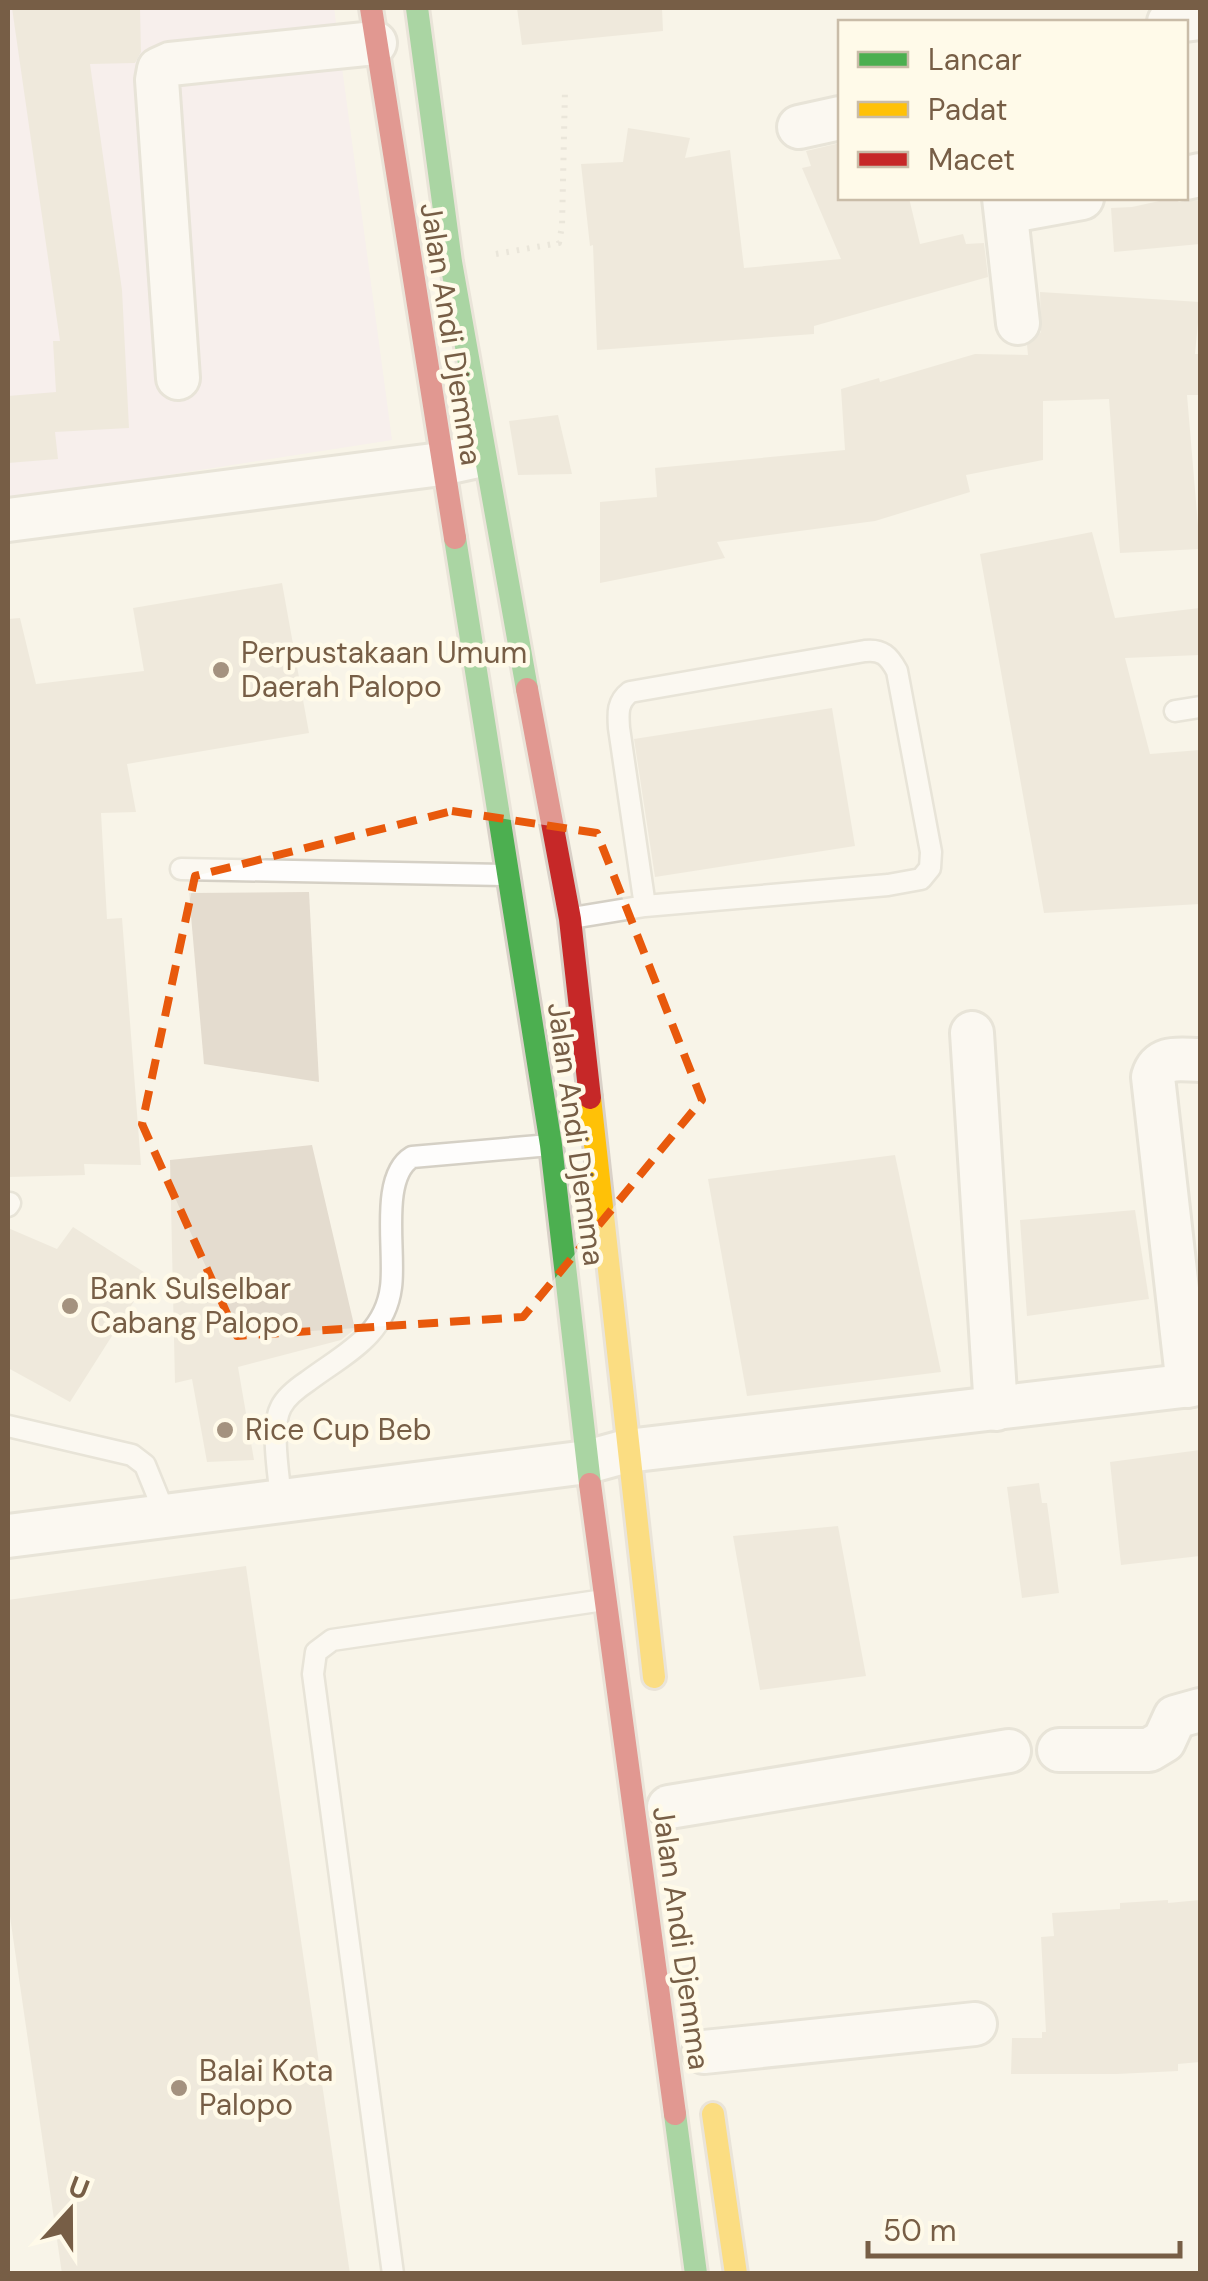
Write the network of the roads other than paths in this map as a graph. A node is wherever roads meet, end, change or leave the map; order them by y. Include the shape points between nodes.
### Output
1 (417, 8) edge
2 (373, 26) edge
3 (838, 118) edge
4 (798, 128) dead end
5 (1060, 200) edge
6 (1005, 205) edge
7 (1018, 324) dead end
8 (178, 378) dead end
9 (483, 455) junction
10 (441, 464) junction
11 (8, 520) edge
12 (1200, 707) edge
13 (1175, 711) dead end
14 (180, 869) dead end
15 (506, 875) junction
16 (645, 906) junction
17 (570, 919) junction
18 (972, 1033) dead end
19 (1200, 1060) edge
20 (551, 1144) junction
21 (1194, 1385) edge
22 (996, 1410) junction
23 (8, 1426) edge
24 (607, 1457) junction
25 (281, 1499) junction
26 (165, 1514) junction
27 (8, 1536) edge
28 (606, 1600) junction
29 (658, 1708) dead end
30 (1200, 1710) edge
31 (1059, 1750) dead end
32 (1008, 1751) dead end
33 (669, 1807) dead end
34 (975, 2024) dead end
35 (705, 2061) joint
36 (393, 2274) edge
37 (696, 2274) edge
38 (736, 2274) edge

1 - 9 highway, Jalan Andi Djemma
2 - 8 street via 170,64 157,73
2 - 10 highway, Jalan Andi Djemma
3 - 4 street
5 - 6 street
6 - 7 street
9 - 10 street
9 - 17 highway, Jalan Andi Djemma
10 - 11 street
10 - 15 highway, Jalan Andi Djemma
12 - 13 lane
14 - 15 lane
15 - 20 highway, Jalan Andi Djemma
16 - 16 lane via 888,886 926,874 931,852 890,658 865,651 625,696 618,728
16 - 17 lane
17 - 24 highway, Jalan Andi Djemma
18 - 22 street
19 - 21 street via 1167,1060 1154,1077
20 - 24 highway, Jalan Andi Djemma
20 - 25 lane via 404,1162 394,1185 385,1309 375,1332 280,1408
21 - 22 street
22 - 24 street
23 - 26 lane via 132,1454 145,1466
24 - 25 street
24 - 28 highway, Jalan Andi Djemma
24 - 29 highway, Jalan Andi Djemma
25 - 26 street
26 - 27 street
28 - 36 lane via 332,1640 316,1652 313,1674
28 - 37 highway, Jalan Andi Djemma
30 - 31 street via 1176,1717 1164,1741 1149,1750
32 - 33 street
34 - 35 street
35 - 38 highway, Jalan Andi Djemma

